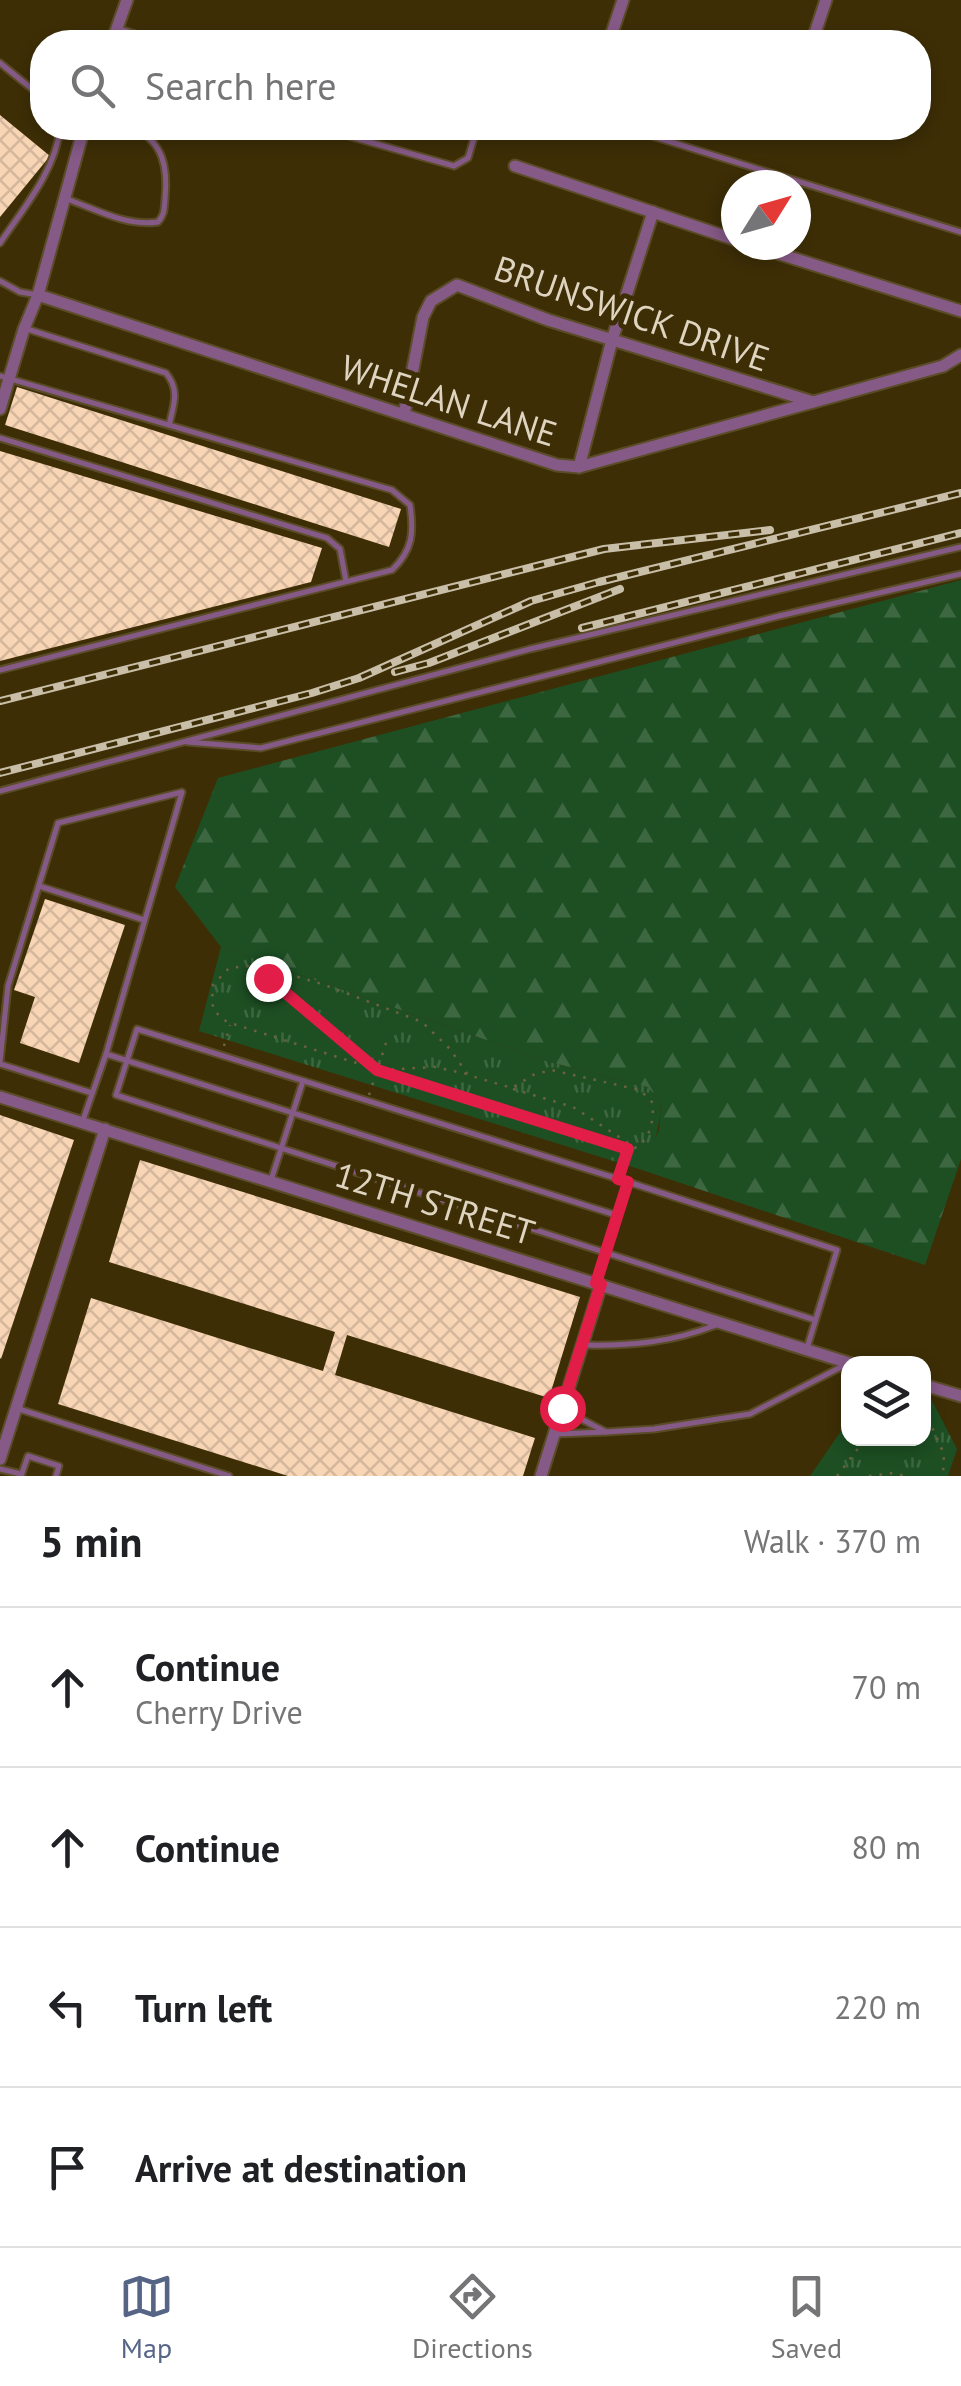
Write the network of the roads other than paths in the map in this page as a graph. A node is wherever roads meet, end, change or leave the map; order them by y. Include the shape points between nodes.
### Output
1 (127, 0) edge
2 (623, 0) edge
3 (826, 0) edge
4 (118, 28) joint
5 (124, 30) edge
6 (613, 30) edge
7 (816, 30) edge
8 (0, 62) edge
9 (30, 86) edge
10 (58, 140) edge
11 (81, 140) edge
12 (151, 140) edge
13 (364, 140) edge
14 (473, 140) edge
15 (665, 140) edge
16 (58, 144) junction
17 (79, 146) junction
18 (515, 166) dead end
19 (64, 198) junction
20 (652, 212) junction
21 (961, 232) edge
22 (721, 235) edge
23 (0, 244) edge
24 (798, 260) edge
25 (0, 281) edge
26 (38, 295) junction
27 (961, 311) edge
28 (24, 328) junction
29 (612, 340) junction
30 (961, 356) edge
31 (4, 377) edge
32 (813, 402) junction
33 (0, 409) edge
34 (404, 415) junction
35 (169, 425) junction
36 (0, 438) edge
37 (579, 466) junction
38 (961, 546) edge
39 (961, 574) edge
40 (346, 582) junction
41 (0, 670) edge
42 (180, 742) junction
43 (0, 791) edge
44 (39, 886) junction
45 (144, 920) junction
46 (106, 1054) junction
47 (0, 1062) edge
48 (127, 1062) junction
49 (302, 1081) junction
50 (92, 1093) junction
51 (0, 1098) edge
52 (292, 1114) junction
53 (82, 1122) junction
54 (106, 1129) junction
55 (282, 1148) junction
56 (270, 1180) junction
57 (628, 1182) junction
58 (618, 1215) junction
59 (606, 1250) junction
60 (599, 1284) junction
61 (815, 1320) junction
62 (723, 1322) junction
63 (582, 1346) junction
64 (807, 1348) junction
65 (841, 1360) edge
66 (841, 1368) edge
67 (931, 1387) edge
68 (961, 1396) edge
69 (16, 1408) junction
70 (562, 1408) junction
71 (606, 1432) junction
72 (554, 1434) junction
73 (0, 1460) edge
74 (0, 1469) edge
75 (22, 1475) edge
76 (56, 1476) edge
77 (229, 1476) edge
78 (541, 1476) edge

1 - 4 street
2 - 6 street
3 - 7 street
4 - 5 lane
8 - 9 lane
10 - 16 lane
11 - 17 street
12 - 19 lane via 166,165 158,222 123,220
13 - 14 lane via 458,166
15 - 21 lane
16 - 17 lane
16 - 23 lane
17 - 19 street
18 - 20 street
19 - 26 street
20 - 22 street
20 - 29 street
24 - 27 street
25 - 26 lane
26 - 28 street
26 - 34 street, WHELAN LANE
28 - 31 street
28 - 35 lane via 166,373 177,394
29 - 32 street, BRUNSWICK DRIVE
29 - 34 street, BRUNSWICK DRIVE via 463,285 450,287 423,317
29 - 37 street
30 - 32 street, WHELAN LANE
31 - 33 street
31 - 35 lane
32 - 37 street, WHELAN LANE
34 - 37 street, WHELAN LANE via 556,465
35 - 40 lane via 392,490 410,505 414,535 403,560 392,570
36 - 40 lane via 327,538 340,549
38 - 42 lane via 530,648
39 - 42 lane via 261,748
40 - 41 lane
42 - 43 lane
44 - 45 lane
44 - 45 lane via 58,823 182,792
44 - 47 lane via 8,986
45 - 46 lane
46 - 48 lane
46 - 50 lane
47 - 50 lane
48 - 49 lane via 137,1029
48 - 52 lane
48 - 55 lane via 116,1095
49 - 52 lane
49 - 57 lane
50 - 53 lane
51 - 53 street, 12TH STREET
52 - 55 lane
52 - 58 lane
53 - 54 street, 12TH STREET
54 - 56 street, 12TH STREET
54 - 69 street
55 - 56 lane
55 - 59 lane
56 - 60 street, 12TH STREET
57 - 58 lane
57 - 61 lane via 836,1250
58 - 59 lane
59 - 60 lane
59 - 61 lane
60 - 62 street, 12TH STREET
60 - 63 street
61 - 64 lane
62 - 63 lane via 681,1339
62 - 64 street, 12TH STREET
63 - 70 street
64 - 65 street, 12TH STREET
66 - 71 lane via 750,1414
67 - 68 street
69 - 73 street
69 - 77 lane
70 - 71 lane
70 - 72 street
71 - 72 lane
72 - 78 street
74 - 75 lane
75 - 76 lane via 28,1456 59,1466

